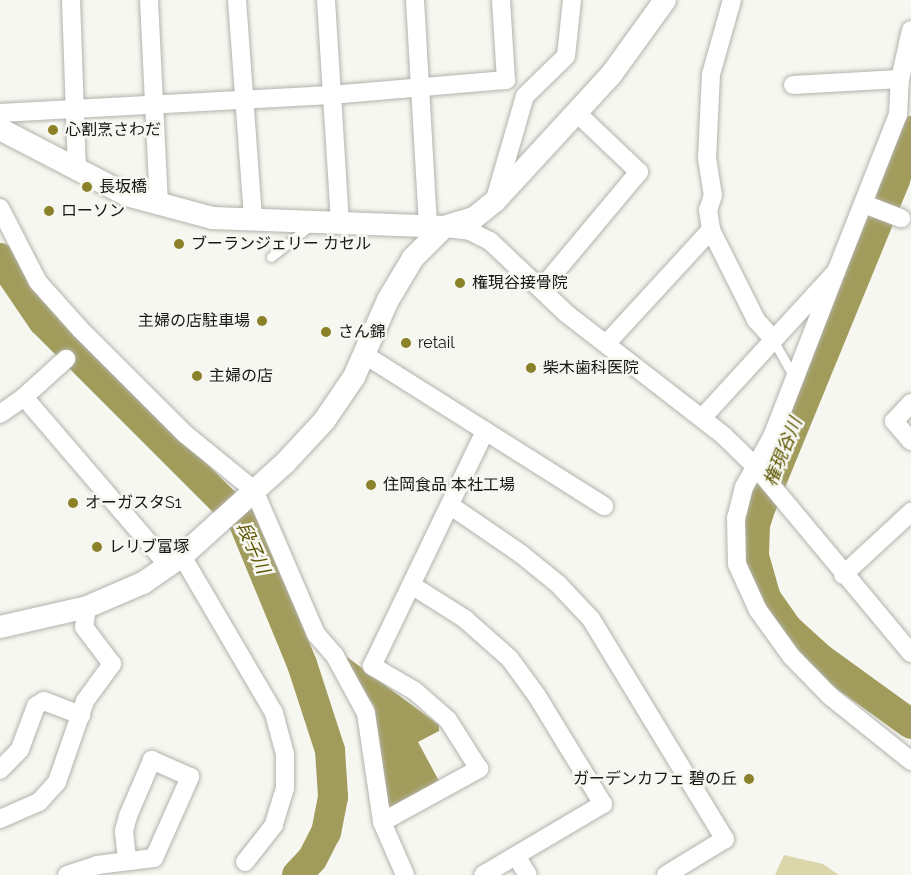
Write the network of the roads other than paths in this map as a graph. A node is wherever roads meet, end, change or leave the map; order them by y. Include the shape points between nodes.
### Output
1 (71, 0) edge
2 (149, 0) edge
3 (237, 0) edge
4 (326, 0) edge
5 (415, 0) edge
6 (501, 0) edge
7 (572, 0) edge
8 (665, 0) edge
9 (732, 0) edge
10 (911, 30) edge
11 (900, 80) junction
12 (793, 85) dead end
13 (421, 86) junction
14 (331, 94) junction
15 (242, 99) junction
16 (155, 103) junction
17 (0, 108) edge
18 (76, 110) junction
19 (0, 113) edge
20 (577, 113) junction
21 (0, 129) edge
22 (77, 170) junction
23 (495, 201) junction
24 (159, 204) junction
25 (864, 204) junction
26 (0, 208) edge
27 (901, 218) dead end
28 (253, 219) junction
29 (340, 221) junction
30 (315, 222) junction
31 (436, 226) junction
32 (711, 230) junction
33 (271, 257) dead end
34 (836, 272) junction
35 (541, 290) junction
36 (773, 339) junction
37 (606, 344) junction
38 (365, 355) junction
39 (66, 359) dead end
40 (795, 379) junction
41 (24, 397) junction
42 (911, 403) edge
43 (0, 414) edge
44 (702, 418) junction
45 (485, 431) junction
46 (911, 441) edge
47 (756, 467) junction
48 (250, 494) junction
49 (604, 506) dead end
50 (451, 507) junction
51 (911, 512) edge
52 (175, 561) junction
53 (843, 575) junction
54 (413, 586) junction
55 (87, 607) junction
56 (0, 627) edge
57 (911, 653) edge
58 (81, 715) junction
59 (911, 761) edge
60 (0, 770) edge
61 (0, 819) edge
62 (382, 822) junction
63 (516, 856) junction
64 (127, 861) junction
65 (245, 862) dead end
66 (67, 875) edge
67 (405, 875) edge
68 (483, 875) edge
69 (528, 875) edge
70 (666, 875) edge

1 - 18 street
2 - 16 street
3 - 15 street
4 - 14 street
5 - 13 street
6 - 13 street via 506,80
7 - 23 street via 566,56 525,96
8 - 20 street
9 - 32 street via 711,74 707,158 713,195 708,210
10 - 11 street
11 - 12 street
11 - 25 street via 898,115
13 - 14 street
13 - 31 street
14 - 15 street
14 - 29 street
15 - 16 street
15 - 28 street
16 - 18 street
16 - 24 street
17 - 19 street
18 - 19 street
18 - 22 street
20 - 23 street
20 - 35 street via 639,172
21 - 22 street
22 - 24 street via 127,195
23 - 31 street via 474,218
24 - 28 street via 213,218
25 - 27 street
25 - 34 street
26 - 48 street via 38,282 185,434
28 - 30 street
29 - 30 street
29 - 31 street
30 - 33 lane
31 - 35 street via 471,231 490,241
31 - 38 street via 388,300
32 - 36 street via 756,320
32 - 37 street
34 - 36 street
34 - 40 street
35 - 37 street
36 - 40 lane
36 - 44 street
37 - 44 street
38 - 45 street
38 - 48 street via 324,421
39 - 41 street
40 - 47 street
41 - 43 street
41 - 52 street
42 - 46 street via 894,421
44 - 47 street
45 - 49 street
45 - 50 street
47 - 53 street
47 - 59 street via 744,487 736,518 737,564 758,610 791,656 830,696
48 - 52 street
48 - 62 street via 316,634 335,656 366,712
50 - 54 street
50 - 70 street via 521,554 558,584 591,619 725,839
51 - 53 street
52 - 55 street via 143,583
52 - 65 street via 274,713 285,754 285,788 274,825
53 - 57 street
54 - 62 street via 372,666 415,691 448,720 479,769
54 - 63 street via 465,619 510,660 537,696 603,804
55 - 56 street
55 - 58 street via 84,627 112,664 85,701
58 - 60 street via 44,701 36,706 20,749
58 - 61 street via 57,782 49,793 24,810
62 - 67 street
63 - 68 street
63 - 69 street
64 - 64 street via 154,858 190,777 152,760 124,831
64 - 66 street

